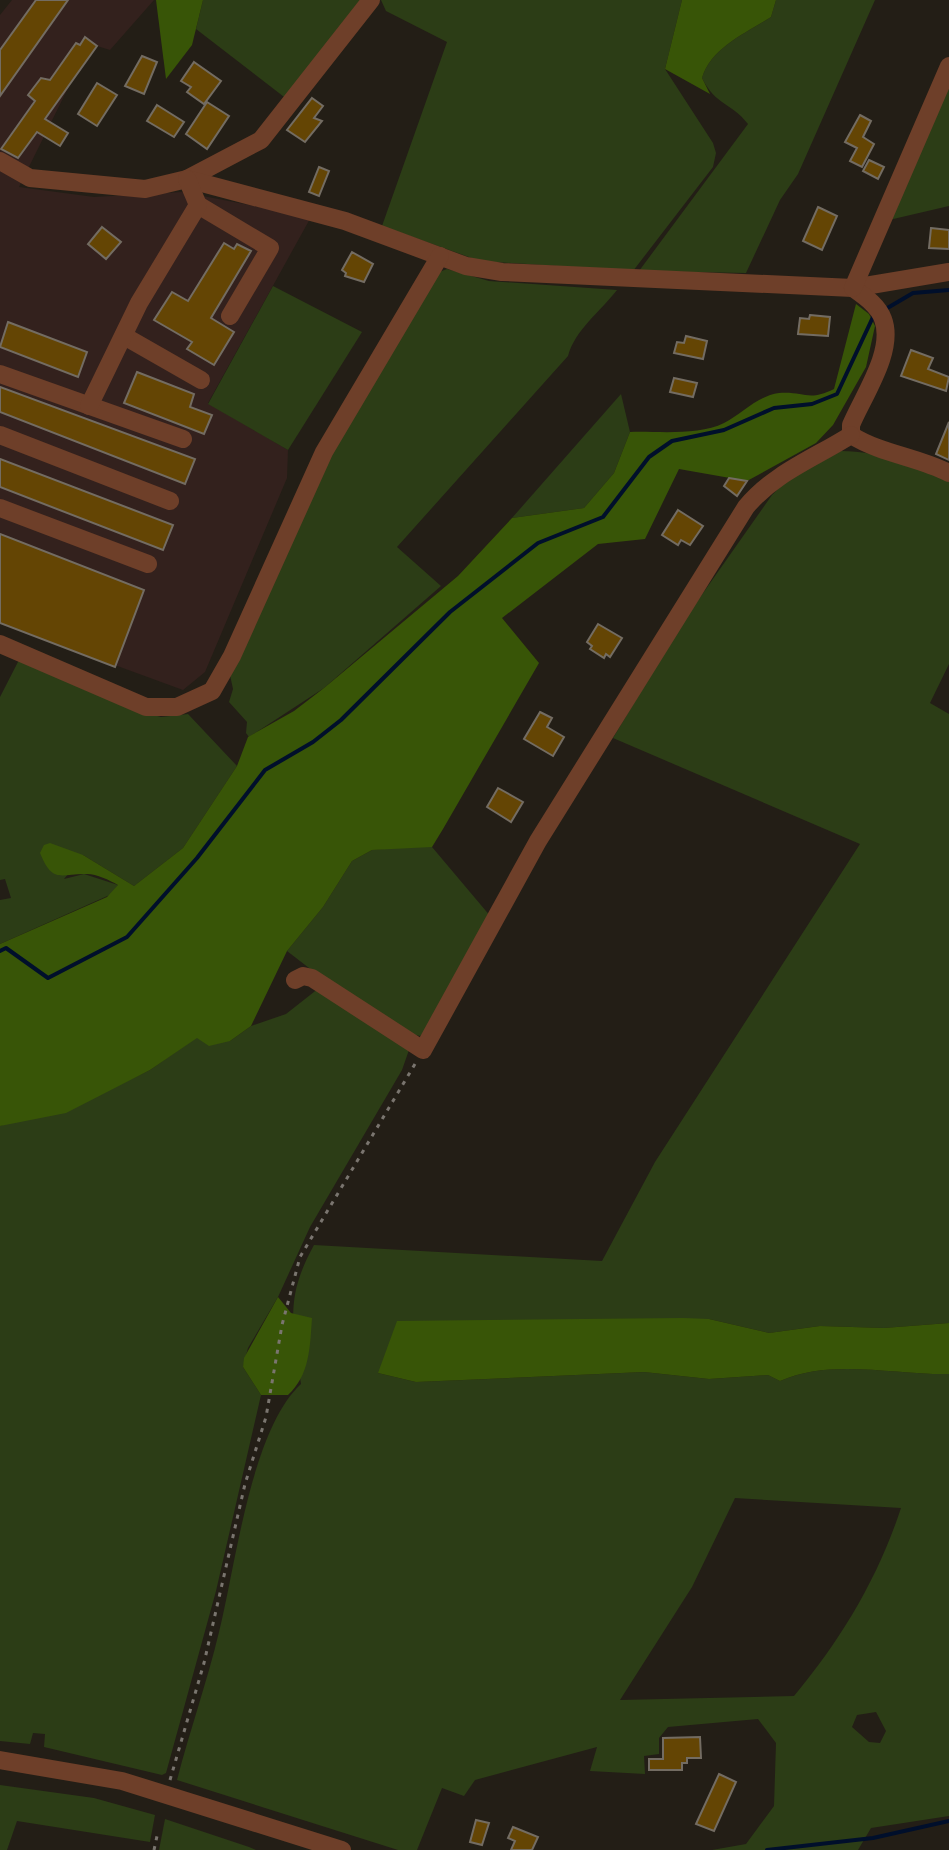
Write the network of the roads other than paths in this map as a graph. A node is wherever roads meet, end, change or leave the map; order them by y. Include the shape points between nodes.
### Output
1 (371, 0) edge
2 (949, 66) edge
3 (0, 161) edge
4 (187, 179) junction
5 (198, 205) junction
6 (440, 256) junction
7 (949, 272) edge
8 (853, 288) junction
9 (230, 316) dead end
10 (124, 336) junction
11 (0, 374) edge
12 (201, 380) dead end
13 (89, 406) junction
14 (0, 435) edge
15 (851, 435) junction
16 (183, 439) dead end
17 (949, 473) edge
18 (170, 501) dead end
19 (0, 508) edge
20 (148, 564) dead end
21 (0, 644) edge
22 (295, 980) dead end
23 (0, 1760) edge
24 (342, 1850) edge

1 - 4 street via 261,140
2 - 8 street
3 - 4 street via 30,178 145,189
4 - 5 street
4 - 6 street via 345,221
5 - 9 street via 270,248
5 - 10 street
6 - 8 street via 502,272
6 - 21 street via 324,452 212,691 177,707 146,707
7 - 8 street
8 - 15 street via 873,303 883,320 881,358
10 - 12 street
10 - 13 street
11 - 13 street
13 - 16 street
14 - 18 street
15 - 17 street
15 - 22 street via 782,474 746,507 538,841 423,1050 312,978
19 - 20 street
23 - 24 street via 87,1773

